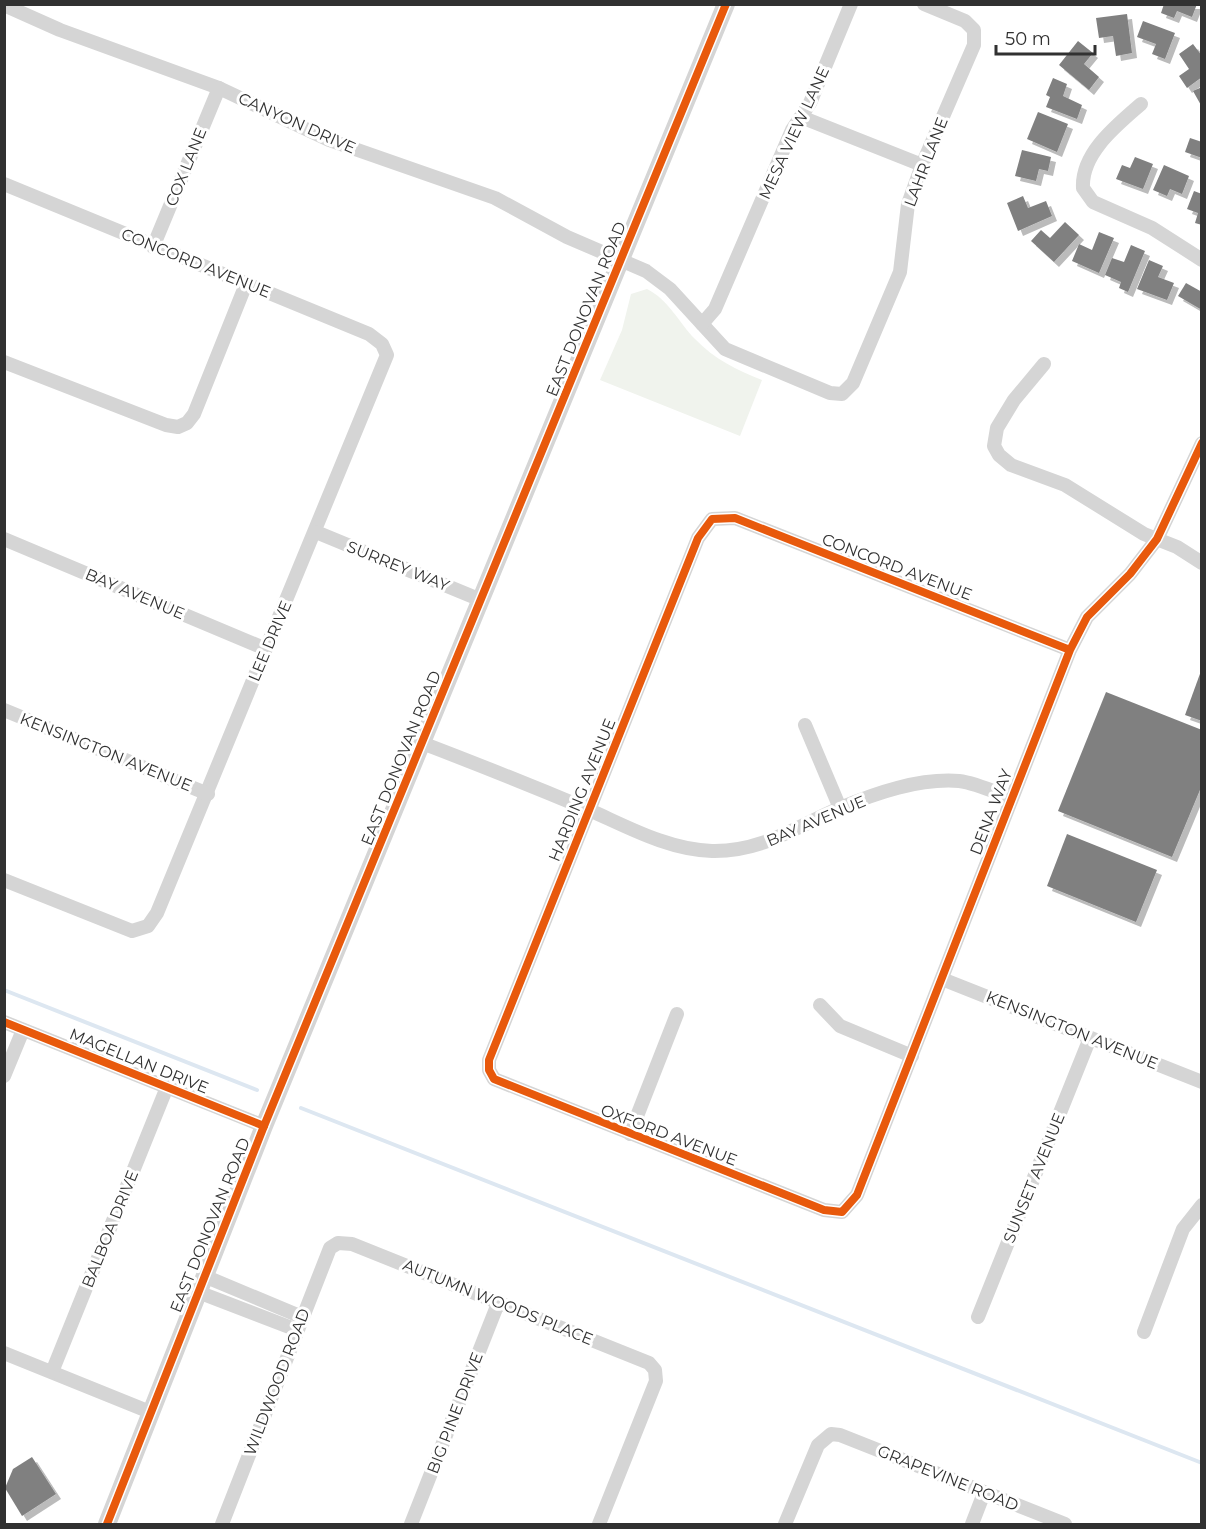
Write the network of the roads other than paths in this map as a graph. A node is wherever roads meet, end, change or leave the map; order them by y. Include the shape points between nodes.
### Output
1 (726, 4) edge
2 (851, 4) edge
3 (924, 4) edge
4 (4, 5) edge
5 (219, 88) junction
6 (1142, 105) dead end
7 (801, 117) junction
8 (922, 165) junction
9 (4, 184) edge
10 (153, 247) junction
11 (1202, 260) edge
12 (620, 261) junction
13 (246, 284) junction
14 (702, 324) junction
15 (385, 347) joint
16 (4, 362) edge
17 (1044, 364) dead end
18 (842, 394) joint
19 (1202, 443) edge
20 (712, 519) joint
21 (316, 532) junction
22 (4, 539) edge
23 (1157, 539) junction
24 (1202, 563) edge
25 (481, 600) junction
26 (266, 649) junction
27 (1070, 650) junction
28 (4, 710) edge
29 (805, 725) dead end
30 (422, 742) junction
31 (208, 794) junction
32 (1011, 798) junction
33 (840, 808) junction
34 (588, 810) junction
35 (4, 880) edge
36 (942, 979) junction
37 (819, 1005) dead end
38 (677, 1014) dead end
39 (4, 1022) edge
40 (23, 1030) junction
41 (1090, 1038) junction
42 (912, 1056) junction
43 (491, 1074) joint
44 (4, 1076) edge
45 (1202, 1082) edge
46 (167, 1087) junction
47 (264, 1126) junction
48 (630, 1134) junction
49 (1202, 1205) edge
50 (842, 1212) joint
51 (338, 1243) joint
52 (201, 1284) junction
53 (498, 1301) junction
54 (302, 1317) junction
55 (978, 1317) dead end
56 (297, 1330) junction
57 (1143, 1332) dead end
58 (4, 1353) edge
59 (52, 1372) junction
60 (150, 1412) junction
61 (984, 1493) junction
62 (107, 1524) edge
63 (222, 1524) edge
64 (411, 1524) edge
65 (599, 1524) edge
66 (785, 1524) edge
67 (972, 1524) edge
68 (1065, 1524) edge

1 - 12 street, EAST DONOVAN ROAD
2 - 7 street, MESA VIEW LANE
3 - 8 street, LAHR LANE via 965,21 974,30 974,45
4 - 5 street, CANYON DRIVE via 60,30
5 - 10 street, COX LANE
5 - 12 street, CANYON DRIVE via 329,140 495,198
6 - 11 street via 1107,135 1086,168 1083,188 1093,202 1152,228
7 - 8 street
7 - 14 street, MESA VIEW LANE via 715,309
8 - 18 street, LAHR LANE via 908,204 900,272 853,383
9 - 10 street, CONCORD AVENUE
10 - 13 street, CONCORD AVENUE
12 - 14 street, CANYON DRIVE via 646,271 670,289
12 - 25 street, EAST DONOVAN ROAD
13 - 15 street, CONCORD AVENUE via 369,334
13 - 16 street via 194,414 178,427
14 - 18 street, CANYON DRIVE via 725,349 830,393
15 - 21 street, LEE DRIVE via 387,356
17 - 23 street via 997,428 994,446 999,455 1011,465 1065,485
19 - 23 street, DENA WAY
20 - 27 street, CONCORD AVENUE via 735,518
20 - 34 street, HARDING AVENUE via 698,538
21 - 25 street, SURREY WAY
21 - 26 street, LEE DRIVE
22 - 26 street, BAY AVENUE
23 - 24 street
23 - 27 street, DENA WAY via 1130,574 1087,617
25 - 30 street, EAST DONOVAN ROAD
26 - 31 street, LEE DRIVE
27 - 32 street, DENA WAY
28 - 31 street, KENSINGTON AVENUE
29 - 33 street
30 - 34 street, BAY AVENUE
30 - 47 street, EAST DONOVAN ROAD
31 - 35 street, LEE DRIVE via 157,913 143,930 132,931 104,922
32 - 33 street, BAY AVENUE via 961,781 932,781
32 - 36 street, DENA WAY
33 - 34 street, BAY AVENUE via 752,848 711,851 644,835
34 - 43 street, HARDING AVENUE via 489,1059
36 - 41 street, KENSINGTON AVENUE
36 - 42 street, DENA WAY
37 - 42 street via 840,1026
38 - 48 street
39 - 40 street, MAGELLAN DRIVE
40 - 44 street
40 - 46 street, MAGELLAN DRIVE
41 - 45 street, KENSINGTON AVENUE
41 - 55 street, SUNSET AVENUE
42 - 50 street, DENA WAY via 857,1195
43 - 48 street, OXFORD AVENUE via 498,1083
46 - 47 street, MAGELLAN DRIVE
46 - 59 street, BALBOA DRIVE
47 - 52 street, EAST DONOVAN ROAD
48 - 50 street, OXFORD AVENUE via 824,1210
49 - 57 street via 1184,1229
51 - 53 street, AUTUMN WOODS PLACE via 352,1244
51 - 54 street, WILDWOOD ROAD via 330,1248
52 - 54 street
52 - 56 street
52 - 60 street, EAST DONOVAN ROAD
53 - 64 street, BIG PINE DRIVE
53 - 65 street, AUTUMN WOODS PLACE via 649,1362 655,1370 656,1381
54 - 56 street, WILDWOOD ROAD
56 - 63 street, WILDWOOD ROAD
58 - 59 street
59 - 60 street
60 - 62 street, EAST DONOVAN ROAD
61 - 66 street, GRAPEVINE ROAD via 831,1434 818,1445
61 - 67 street
61 - 68 street, GRAPEVINE ROAD

